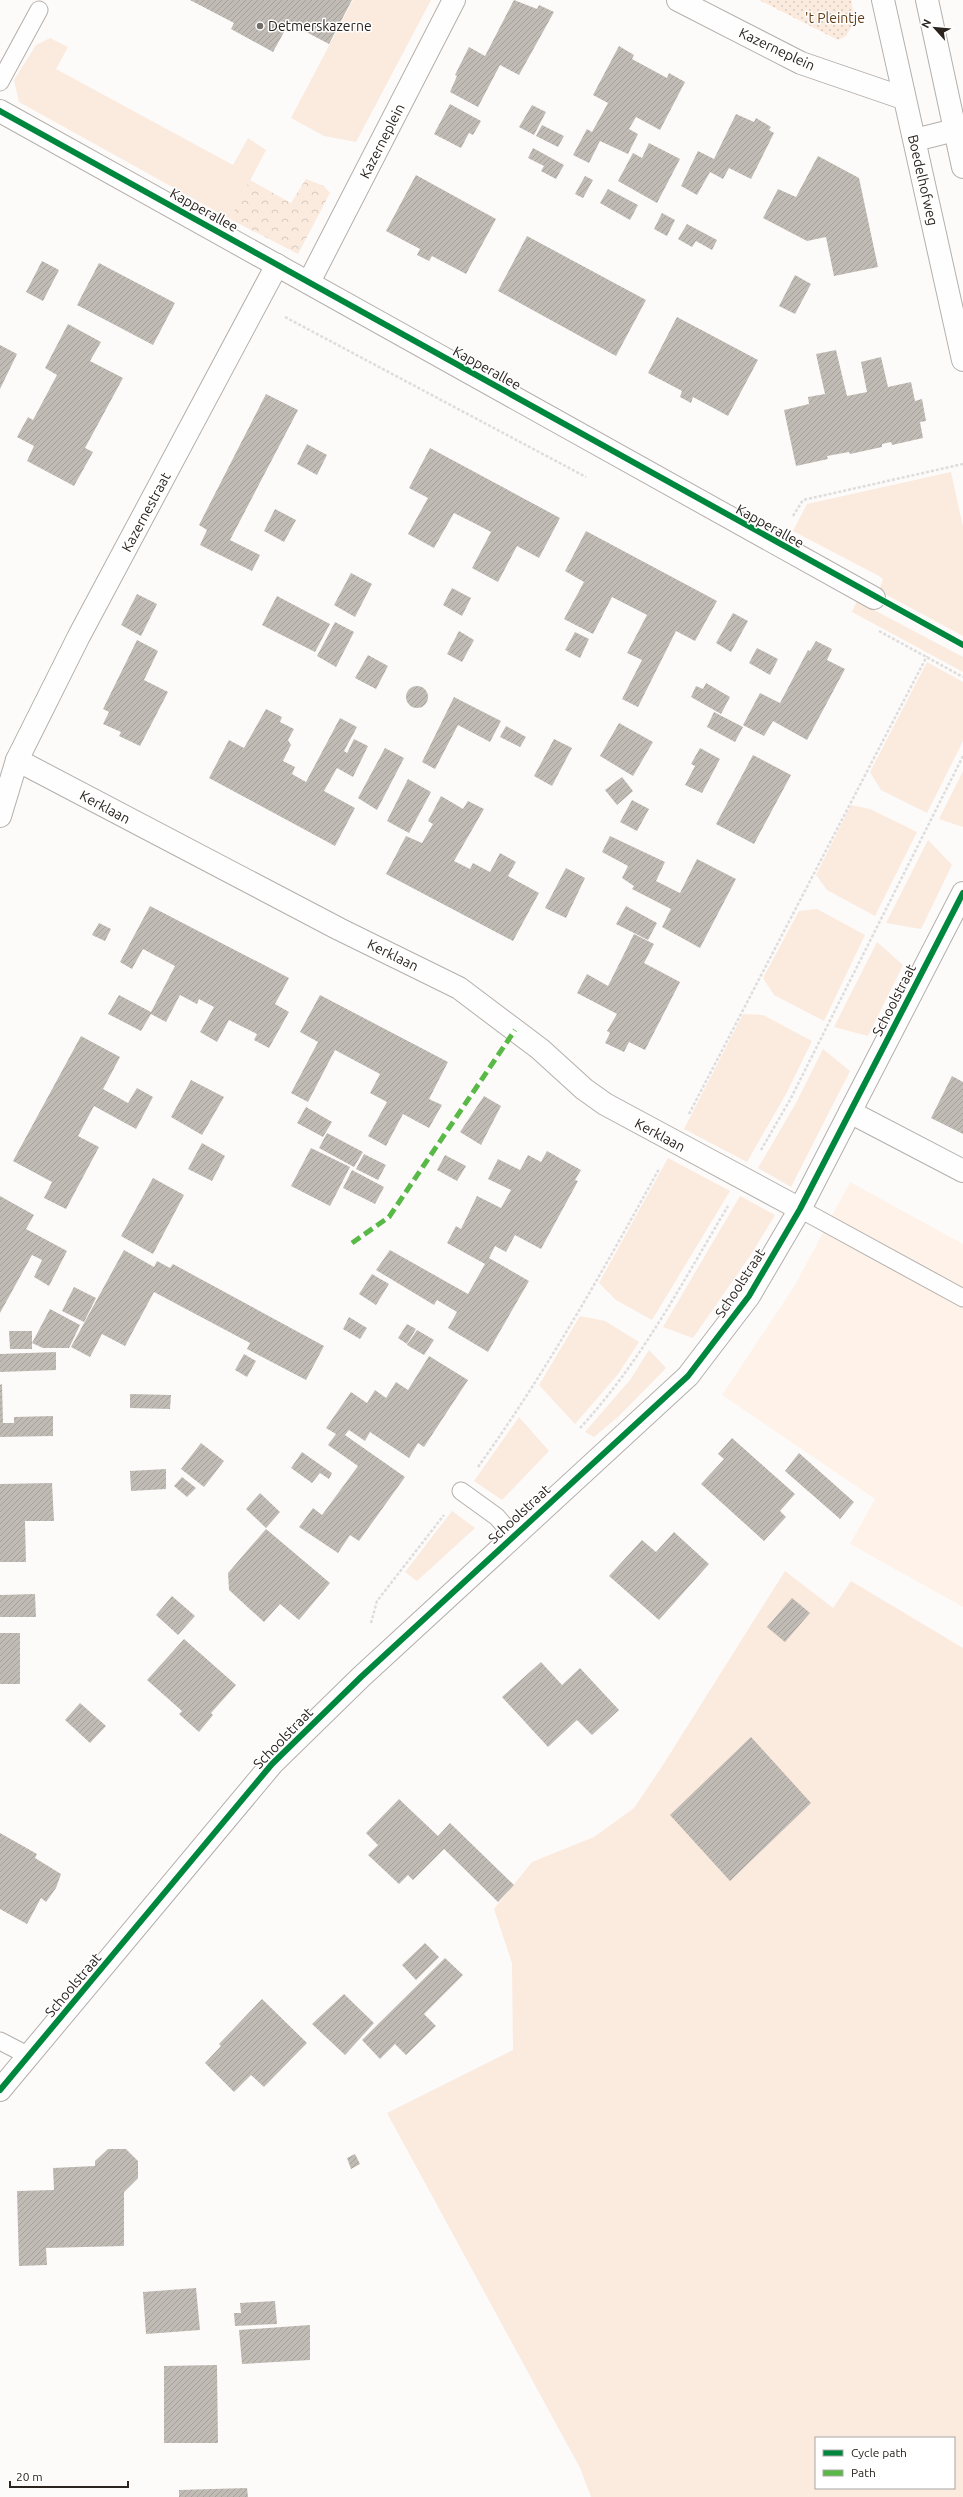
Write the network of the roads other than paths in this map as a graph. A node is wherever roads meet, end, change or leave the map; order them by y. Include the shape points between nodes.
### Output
1 (454, 0) edge
2 (678, 0) edge
3 (883, 0) edge
4 (927, 0) edge
5 (39, 10) dead end
6 (0, 82) edge
7 (903, 98) junction
8 (0, 111) edge
9 (959, 128) edge
10 (915, 140) junction
11 (963, 166) edge
12 (277, 265) junction
13 (309, 282) junction
14 (963, 360) edge
15 (874, 598) dead end
16 (17, 760) junction
17 (0, 816) edge
18 (963, 893) edge
19 (850, 1112) junction
20 (963, 1171) edge
21 (800, 1210) junction
22 (963, 1298) edge
23 (461, 1491) dead end
24 (513, 1536) junction
25 (0, 2041) edge
26 (29, 2056) junction
27 (0, 2090) edge

1 - 13 street, Kazerneplein
2 - 7 street, Kazerneplein via 801,63
3 - 7 street, Boedelhofweg
4 - 9 street
5 - 6 lane
7 - 10 street, Boedelhofweg
8 - 12 street, Kapperallee
9 - 10 street
9 - 11 street
10 - 14 street, Boedelhofweg
12 - 13 street, Kapperallee
12 - 16 street, Kazernestraat via 79,636
13 - 15 street, Kapperallee
16 - 17 street
16 - 21 street, Kerklaan via 339,930 460,988 540,1048 584,1089 605,1104
18 - 19 street, Schoolstraat
19 - 20 street
19 - 21 street, Schoolstraat
21 - 22 lane
21 - 24 street, Schoolstraat via 749,1296 688,1376
23 - 24 lane via 497,1517
24 - 26 street, Schoolstraat via 361,1677 272,1764
25 - 26 lane
26 - 27 street, Schoolstraat

